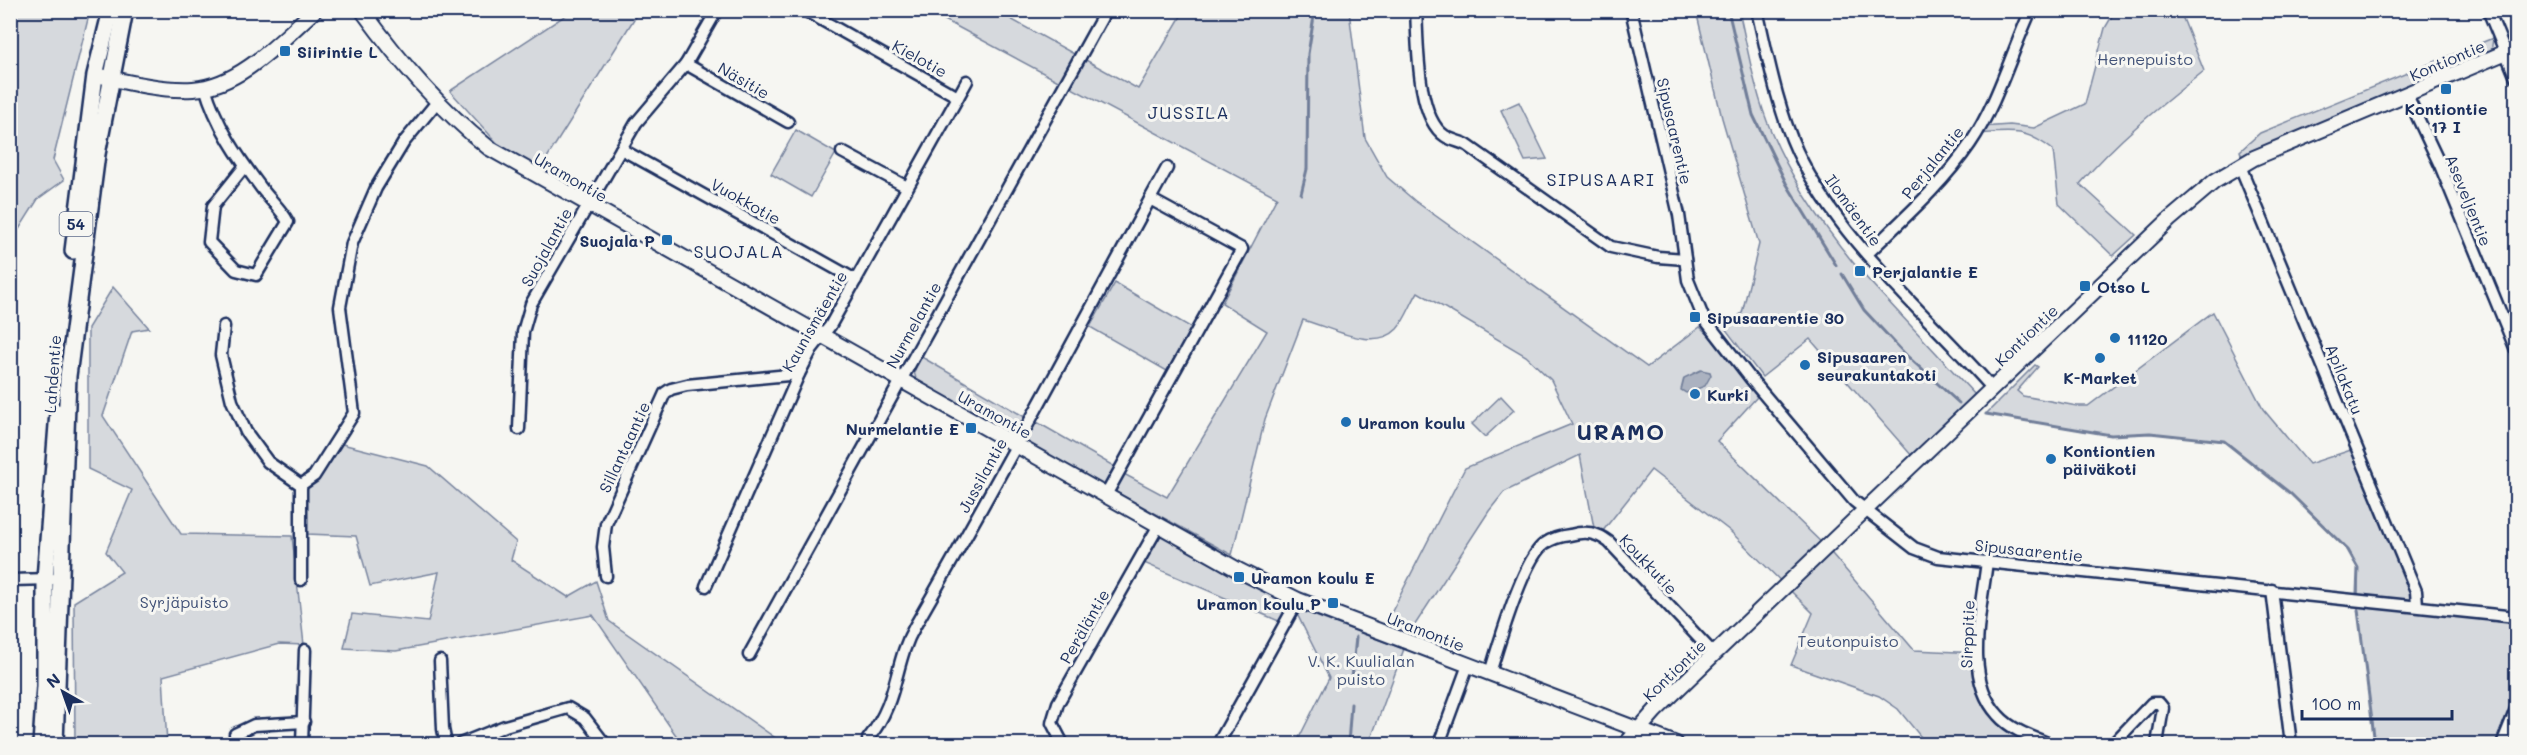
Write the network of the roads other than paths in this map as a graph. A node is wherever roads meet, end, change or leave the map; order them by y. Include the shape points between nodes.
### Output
1 (111, 10) edge
2 (125, 10) edge
3 (315, 10) edge
4 (362, 10) edge
5 (717, 10) edge
6 (804, 10) edge
7 (1106, 10) edge
8 (1416, 10) edge
9 (1631, 10) edge
10 (1757, 10) edge
11 (2031, 10) edge
12 (2488, 10) edge
13 (2511, 51) edge
14 (686, 64) junction
15 (103, 76) junction
16 (2517, 78) edge
17 (967, 81) dead end
18 (205, 87) junction
19 (2407, 95) junction
20 (958, 97) junction
21 (437, 102) junction
22 (788, 122) dead end
23 (621, 149) junction
24 (842, 152) dead end
25 (245, 166) junction
26 (2240, 166) junction
27 (1167, 168) dead end
28 (907, 187) junction
29 (1150, 199) junction
30 (587, 205) junction
31 (1867, 254) junction
32 (1685, 259) junction
33 (856, 280) junction
34 (224, 326) dead end
35 (822, 338) junction
36 (2517, 350) edge
37 (799, 374) junction
38 (901, 380) junction
39 (1993, 389) junction
40 (519, 429) dead end
41 (1016, 445) junction
42 (301, 485) junction
43 (1106, 495) junction
44 (1866, 510) junction
45 (1159, 525) junction
46 (1987, 561) junction
47 (606, 576) dead end
48 (45, 579) junction
49 (10, 580) edge
50 (61, 580) junction
51 (301, 580) dead end
52 (706, 586) dead end
53 (2272, 590) junction
54 (1298, 600) junction
55 (2416, 605) junction
56 (2517, 616) edge
57 (304, 650) dead end
58 (1714, 654) junction
59 (749, 655) dead end
60 (440, 661) dead end
61 (1468, 665) junction
62 (1490, 674) junction
63 (2517, 709) edge
64 (304, 722) junction
65 (1637, 729) junction
66 (235, 734) dead end
67 (868, 739) dead end
68 (41, 744) edge
69 (55, 744) edge
70 (302, 744) edge
71 (446, 744) edge
72 (460, 744) edge
73 (605, 744) edge
74 (1063, 744) edge
75 (1218, 744) edge
76 (1439, 744) edge
77 (1626, 744) edge
78 (1676, 744) edge
79 (2050, 744) edge
80 (2113, 744) edge
81 (2157, 744) edge
82 (2291, 744) edge
83 (2502, 744) edge

1 - 15 main road, Lahdentie / 54
2 - 15 main road, Lahdentie / 54
3 - 18 street via 247,68
4 - 21 street, Uramontie
5 - 14 street, Suojalantie
6 - 20 street, Kielotie
7 - 38 street, Nurmelantie
8 - 32 street via 1424,95 1431,117 1446,137 1467,145 1611,247
9 - 32 street, Sipusaarentie via 1679,215
10 - 31 street, Ilomäentie via 1778,96 1796,148 1820,191
11 - 31 street, Perjalantie via 1971,143 1913,210
12 - 13 street
13 - 16 street
13 - 19 street, Kontiontie
14 - 22 street, Näsitie
14 - 23 street, Suojalantie via 654,99
15 - 18 street via 177,89
15 - 48 main road, Lahdentie / 54 via 75,234
15 - 50 main road, Lahdentie / 54 via 68,376
17 - 20 street, Kaunismäentie
18 - 25 street via 219,125
19 - 26 street, Kontiontie
19 - 36 street, Aseveljentie
20 - 28 street, Kaunismäentie
21 - 30 street, Uramontie via 489,148
21 - 42 street via 404,142 376,188 352,243 340,307 354,413 314,476
23 - 30 street, Suojalantie
23 - 33 street, Vuokkotie
24 - 28 street
25 - 25 street via 288,222 256,275 236,270 209,242 213,206
26 - 39 street, Kontiontie via 2215,181 2169,220
26 - 55 street, Apilakatu via 2416,591
27 - 29 street, Jussilantie
28 - 33 street, Kaunismäentie
29 - 41 street, Jussilantie
29 - 43 street via 1242,249
30 - 35 street, Uramontie
30 - 40 street, Suojalantie via 526,318
31 - 39 street, Ilomäentie
32 - 44 street, Sipusaarentie via 1693,294 1713,332 1854,501
33 - 35 street, Kaunismäentie
34 - 42 street via 221,355 232,401 246,432 268,462
35 - 37 street, Kaunismäentie
35 - 38 street, Uramontie
37 - 47 street, Sillantaantie via 687,385 665,393 606,525
37 - 52 street, Kaunismäentie
38 - 41 street, Uramontie
38 - 59 street, Nurmelantie
39 - 44 street, Kontiontie
41 - 43 street, Uramontie
41 - 67 street, Jussilantie via 913,630 883,720
42 - 51 street
43 - 45 street, Uramontie
44 - 46 street, Sipusaarentie via 1925,554
44 - 58 street, Kontiontie
45 - 54 street, Uramontie
45 - 74 street, Peräläntie via 1053,714 1054,731
46 - 53 street, Sipusaarentie
46 - 79 street, Sirppitie via 1977,660 1984,692 2005,721
48 - 49 street
48 - 50 street
48 - 68 main road, Lahdentie / 54
50 - 69 main road, Lahdentie / 54
53 - 55 street, Sipusaarentie
53 - 82 street
54 - 61 street, Uramontie
54 - 75 street
55 - 56 street, Sipusaarentie
57 - 64 street
58 - 62 street, Koukkutie via 1609,542 1584,532 1562,536 1538,549 1523,578
58 - 65 street, Kontiontie
60 - 71 street
61 - 62 street, Uramontie
61 - 76 street
62 - 65 street, Uramontie
63 - 83 street
64 - 66 street via 254,725
64 - 70 street
65 - 77 street, Kontiontie
65 - 78 street, Uramontie
72 - 73 street via 568,708 585,718
80 - 81 street via 2152,703 2163,708

